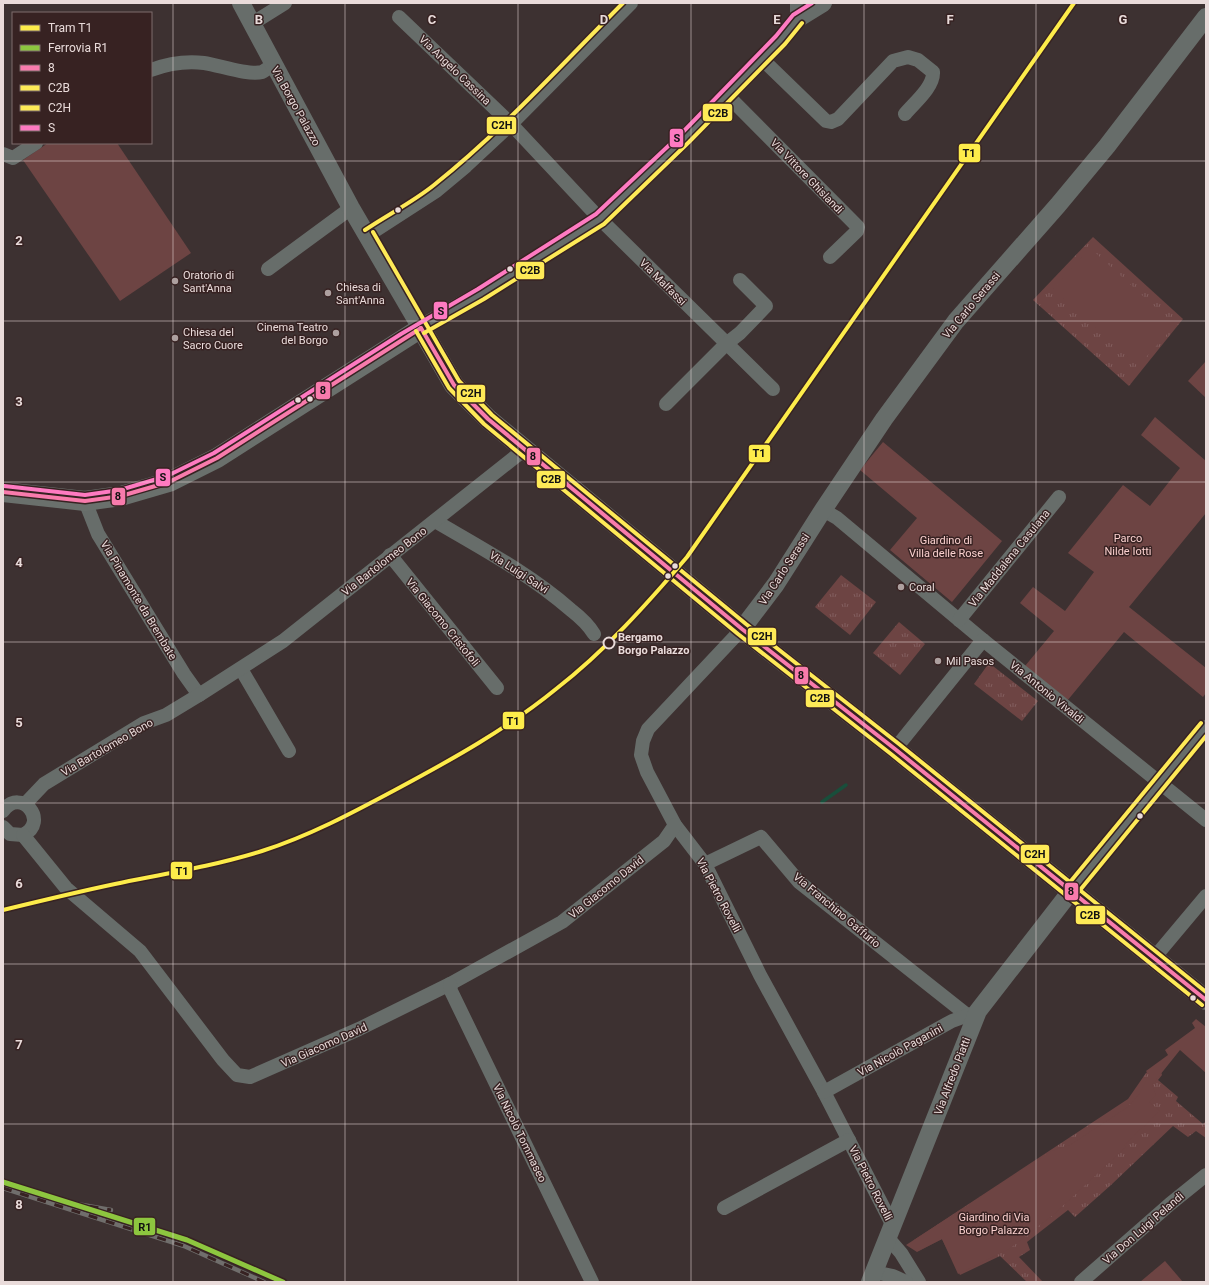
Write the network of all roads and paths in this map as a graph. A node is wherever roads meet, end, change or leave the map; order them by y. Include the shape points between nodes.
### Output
1 (241, 3) edge
2 (285, 3) edge
3 (631, 3) edge
4 (823, 3) edge
5 (797, 11) edge
6 (399, 17) dead end
7 (1206, 17) edge
8 (253, 24) junction
9 (762, 59) junction
10 (273, 65) junction
11 (152, 70) edge
12 (727, 94) junction
13 (905, 114) dead end
14 (511, 124) junction
15 (34, 144) edge
16 (3, 154) edge
17 (351, 208) junction
18 (600, 219) junction
19 (368, 235) junction
20 (830, 257) dead end
21 (268, 270) dead end
22 (740, 280) dead end
23 (421, 328) junction
24 (726, 344) junction
25 (774, 389) dead end
26 (666, 404) dead end
27 (525, 449) junction
28 (3, 492) edge
29 (1059, 496) dead end
30 (85, 501) junction
31 (822, 510) junction
32 (435, 521) junction
33 (390, 555) junction
34 (959, 620) junction
35 (742, 629) junction
36 (594, 634) dead end
37 (982, 640) junction
38 (241, 669) junction
39 (496, 688) dead end
40 (199, 695) junction
41 (1206, 727) edge
42 (895, 749) junction
43 (289, 751) dead end
44 (1161, 783) junction
45 (28, 807) junction
46 (3, 811) edge
47 (1206, 820) edge
48 (675, 825) junction
49 (3, 827) edge
50 (23, 835) junction
51 (705, 864) junction
52 (1071, 891) junction
53 (1206, 896) edge
54 (1154, 958) junction
55 (450, 984) junction
56 (1206, 1000) edge
57 (972, 1013) junction
58 (824, 1092) junction
59 (849, 1140) junction
60 (1206, 1175) edge
61 (724, 1208) dead end
62 (891, 1232) junction
63 (872, 1277) edge
64 (592, 1282) edge
65 (906, 1282) edge
66 (919, 1282) edge
67 (1081, 1282) edge

1 - 8 street, Via Borgo Palazzo
2 - 8 street
3 - 14 street
4 - 5 street
5 - 9 street via 781,40
6 - 14 street, Via Angelo Cassina
7 - 31 street, Via Carlo Serassi via 1100,155 956,321
8 - 10 street, Via Borgo Palazzo
9 - 12 street
9 - 13 street via 830,122 838,119 893,61 908,57 918,60 932,72 933,78
10 - 11 street via 262,72 241,71 203,63 180,63
10 - 17 street, Via Borgo Palazzo
12 - 18 street
12 - 20 street, Via Vittore Ghislandi via 858,227
14 - 18 street, Via Angelo Cassina
14 - 19 street via 466,166 424,199
15 - 16 street via 13,158
17 - 19 street, Via Borgo Palazzo
17 - 21 street
18 - 23 street via 481,294
18 - 24 street, Via Malfassi
19 - 23 street, Via Borgo Palazzo
22 - 24 street via 766,306
23 - 27 main road, Via Borgo Palazzo via 454,385 488,419
23 - 30 main road via 203,465 154,487 121,496
24 - 25 street, Via Malfassi
24 - 26 street
27 - 32 street, Via Bartolomeo Bono
27 - 35 main road, Via Borgo Palazzo
28 - 30 main road
29 - 34 street, Via Maddalena Casulana
30 - 40 street, Via Pinamonte da Brembate via 98,534
31 - 34 street, Via Antonio Vivaldi via 837,518
31 - 35 street, Via Carlo Serassi via 776,584
32 - 33 street, Via Bartolomeo Bono
32 - 36 street, Via Luigi Salvi via 550,592 590,626
33 - 38 street, Via Bartolomeo Bono via 283,641
33 - 39 street, Via Giacomo Cristofoli
34 - 37 street, Via Antonio Vivaldi
35 - 42 main road, Via Borgo Palazzo
35 - 48 street, Via Pietro Rovelli via 648,729 642,741 642,755 647,772
37 - 42 street
37 - 44 street, Via Antonio Vivaldi
38 - 40 street, Via Bartolomeo Bono
38 - 43 street
40 - 45 street, Via Bartolomeo Bono via 166,715 144,723 44,784
41 - 44 street
42 - 52 main road, Via Borgo Palazzo
44 - 47 street, Via Antonio Vivaldi
44 - 52 street
45 - 46 street via 11,804
45 - 50 street via 34,823
48 - 51 street, Via Pietro Rovelli
48 - 55 street, Via Giacomo David via 664,840 562,922
49 - 50 street via 14,835
50 - 55 street, Via Giacomo David via 66,888 140,951 237,1075 257,1075
51 - 57 street, Via Franchino Gaffurio via 761,837 799,882
51 - 58 street, Via Pietro Rovelli via 760,975
52 - 54 main road, Via Borgo Palazzo
52 - 57 street, Via Alfredo Piatti
53 - 54 street
54 - 56 main road, Via Borgo Palazzo
55 - 64 street, Via Nicolò Tommaseo via 451,991
57 - 58 street, Via Nicolò Paganini via 952,1021
57 - 62 street, Via Alfredo Piatti
58 - 59 street, Via Pietro Rovelli
59 - 61 street, Via Pietro Rovelli
59 - 62 street, Via Pietro Rovelli
60 - 67 street, Via Don Luigi Pelandi
62 - 63 street, Via Alfredo Piatti
62 - 66 street, Via Pietro Rovelli
63 - 65 street via 893,1276

